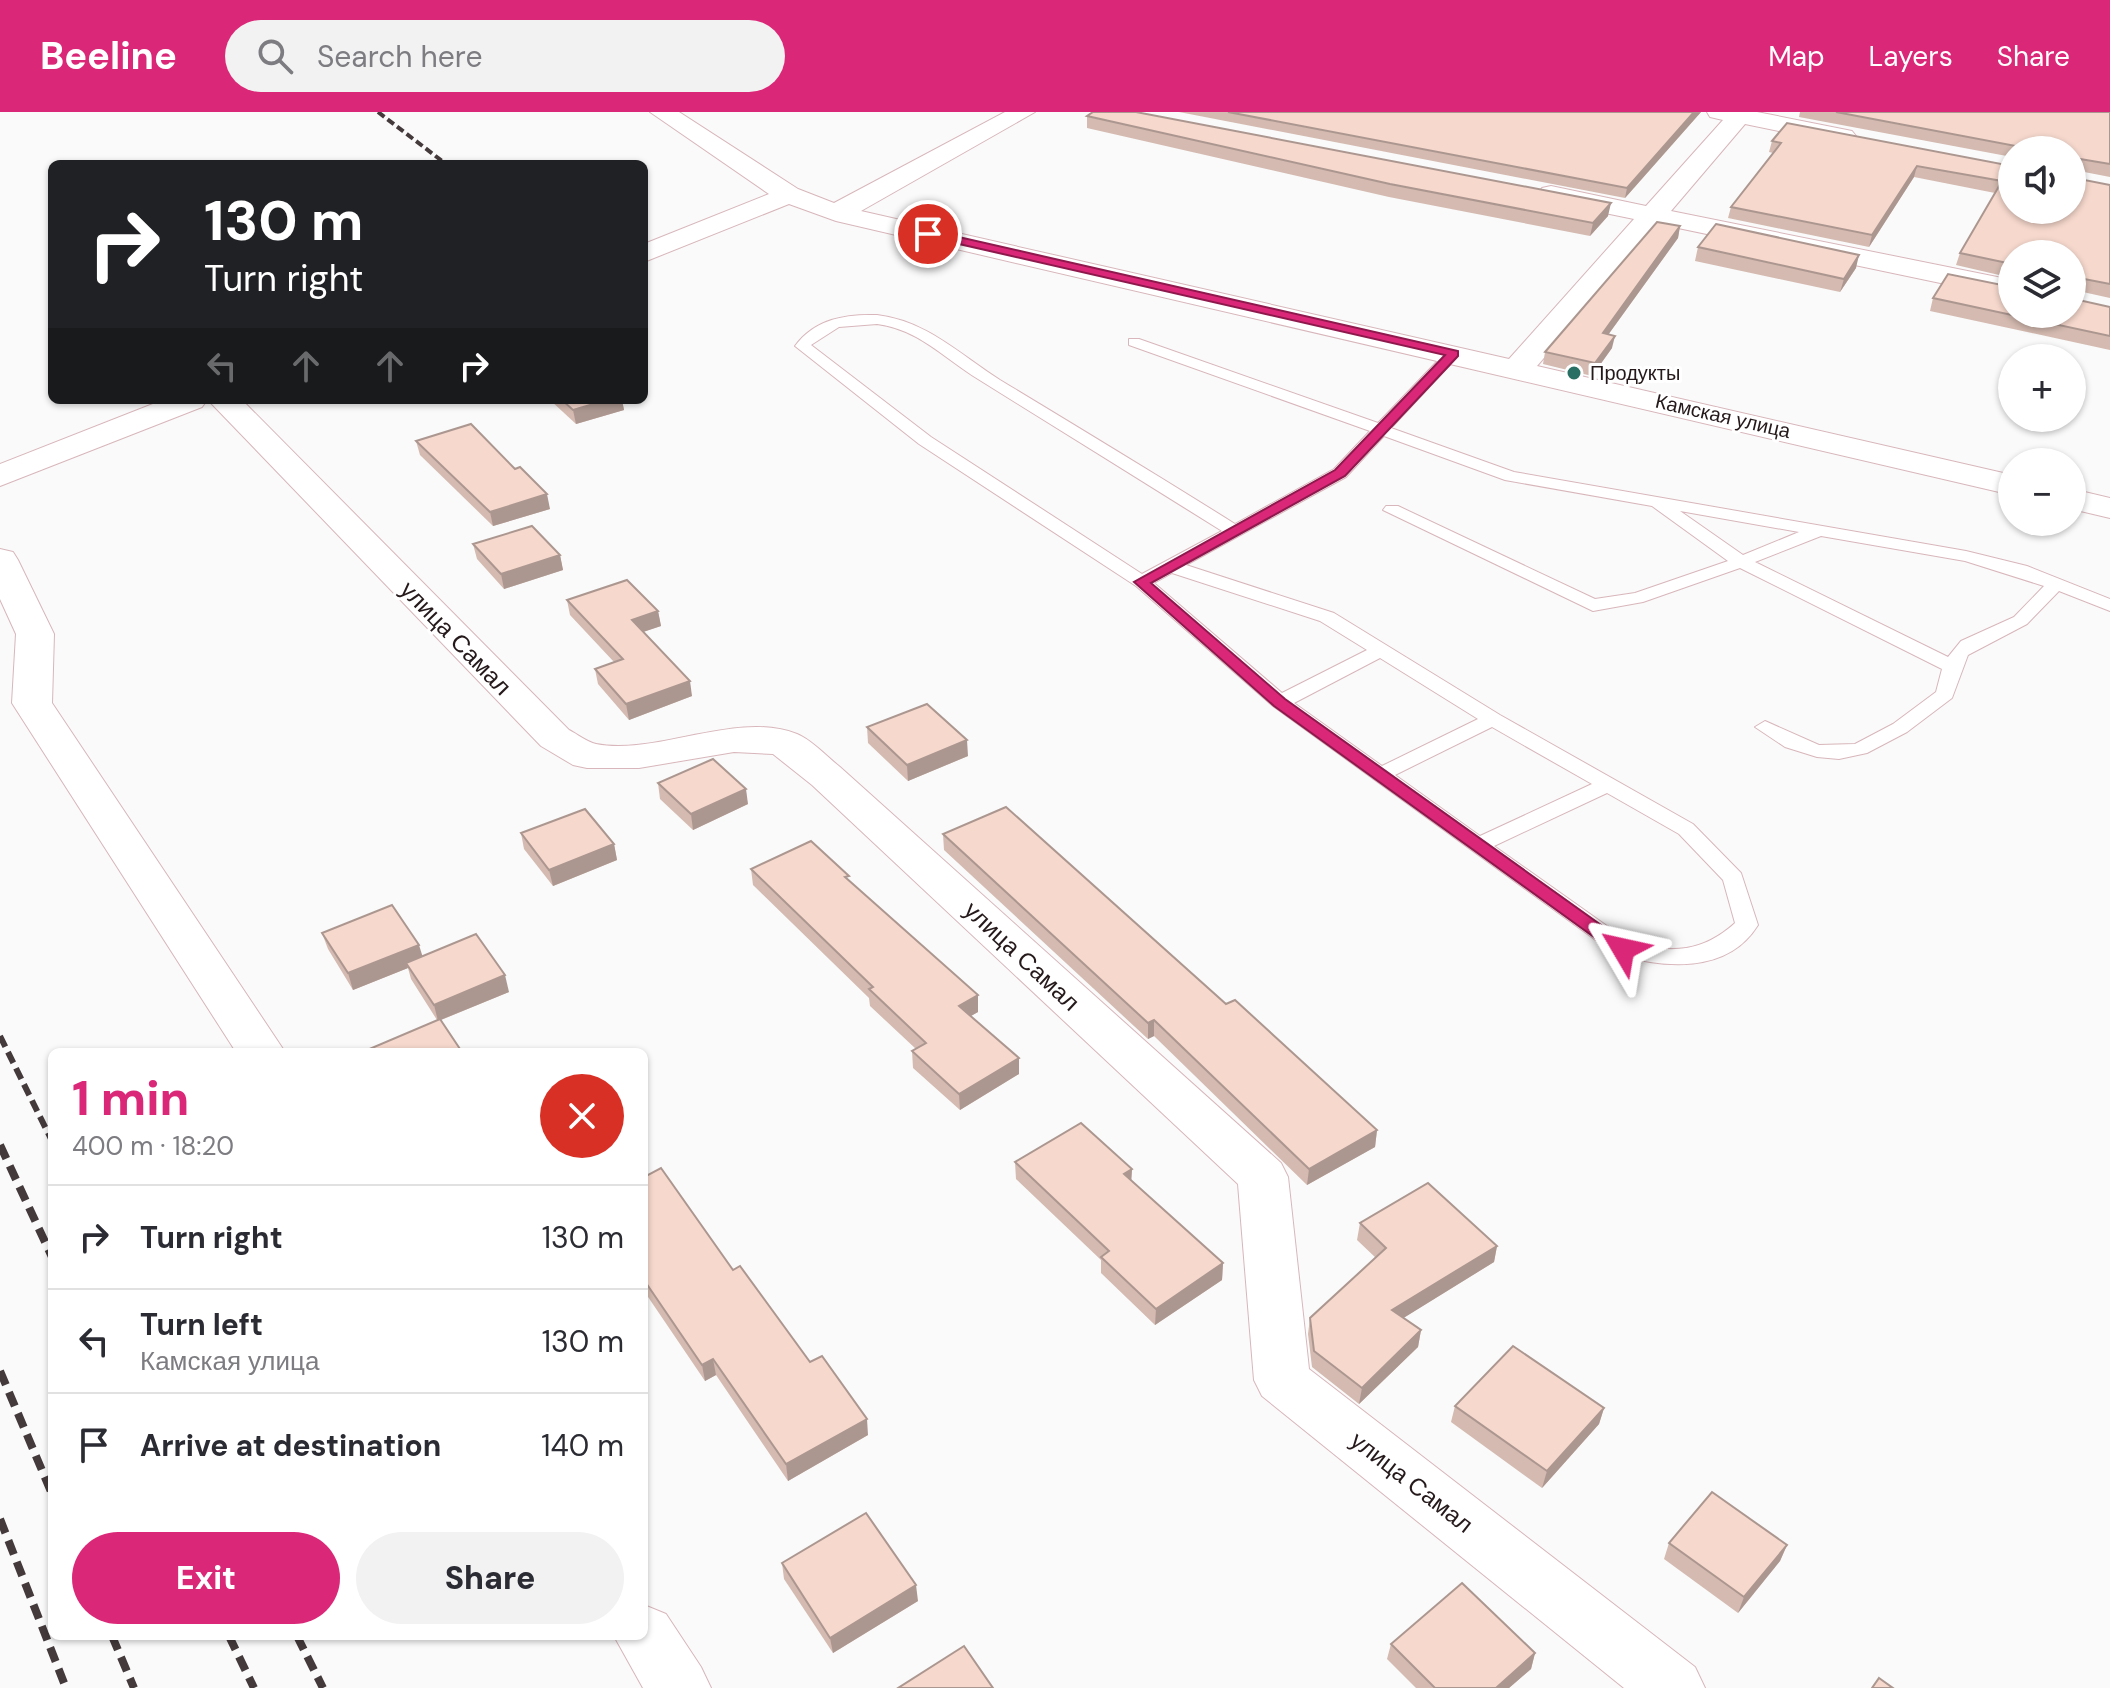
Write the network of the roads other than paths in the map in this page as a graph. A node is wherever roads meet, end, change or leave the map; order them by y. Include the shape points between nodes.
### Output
1 (662, 112) edge
2 (1023, 112) edge
3 (1734, 113) edge
4 (1860, 139) edge
5 (1530, 190) edge
6 (789, 195) junction
7 (836, 213) junction
8 (1654, 214) junction
9 (648, 252) edge
10 (1998, 286) edge
11 (1134, 342) dead end
12 (1453, 353) junction
13 (1518, 368) junction
14 (181, 404) edge
15 (228, 404) edge
16 (1380, 430) junction
17 (0, 476) edge
18 (1998, 482) edge
19 (1650, 498) junction
20 (2086, 502) edge
21 (2110, 508) edge
22 (1392, 510) dead end
23 (1234, 531) junction
24 (1817, 531) junction
25 (0, 560) edge
26 (1743, 563) junction
27 (1170, 566) junction
28 (1142, 582) junction
29 (2056, 584) junction
30 (2110, 605) edge
31 (1381, 650) junction
32 (1951, 666) junction
33 (1280, 702) junction
34 (1493, 719) junction
35 (1765, 727) dead end
36 (1381, 774) junction
37 (1608, 784) junction
38 (1479, 845) junction
39 (258, 1048) edge
40 (648, 1640) edge
41 (679, 1688) edge
42 (1673, 1688) edge

1 - 6 street, Камская улица
2 - 7 street
3 - 4 street
3 - 8 street
5 - 8 street
6 - 7 street, Камская улица
6 - 9 street
7 - 12 street, Камская улица
8 - 10 street
8 - 13 street
11 - 16 lane
12 - 13 street, Камская улица
12 - 16 lane
13 - 18 street, Камская улица
14 - 17 street
15 - 42 street, улица Самал via 555,738 587,756 639,756 734,740 784,743 826,776 1263,1177 1282,1380
16 - 19 lane via 1511,476
16 - 23 lane via 1340,473
19 - 24 lane
19 - 26 lane
20 - 21 street
22 - 26 lane via 1593,605 1637,598
23 - 27 lane
23 - 28 lane via 908,325 881,318 847,321 808,337 803,346 840,379
24 - 26 lane
24 - 29 lane via 1966,556
25 - 39 street via 35,634 32,703
26 - 32 lane
27 - 28 lane
27 - 31 lane via 1327,617
28 - 33 lane
29 - 30 lane
29 - 32 lane via 2017,623 1967,643
31 - 33 lane
31 - 34 lane
32 - 35 lane via 1945,694 1873,747 1825,754 1793,745
33 - 36 lane
34 - 36 lane
34 - 37 lane
36 - 38 lane
37 - 38 lane
37 - 38 lane via 1686,829 1733,878 1747,925 1730,942 1705,954 1661,960 1623,949
40 - 41 street

